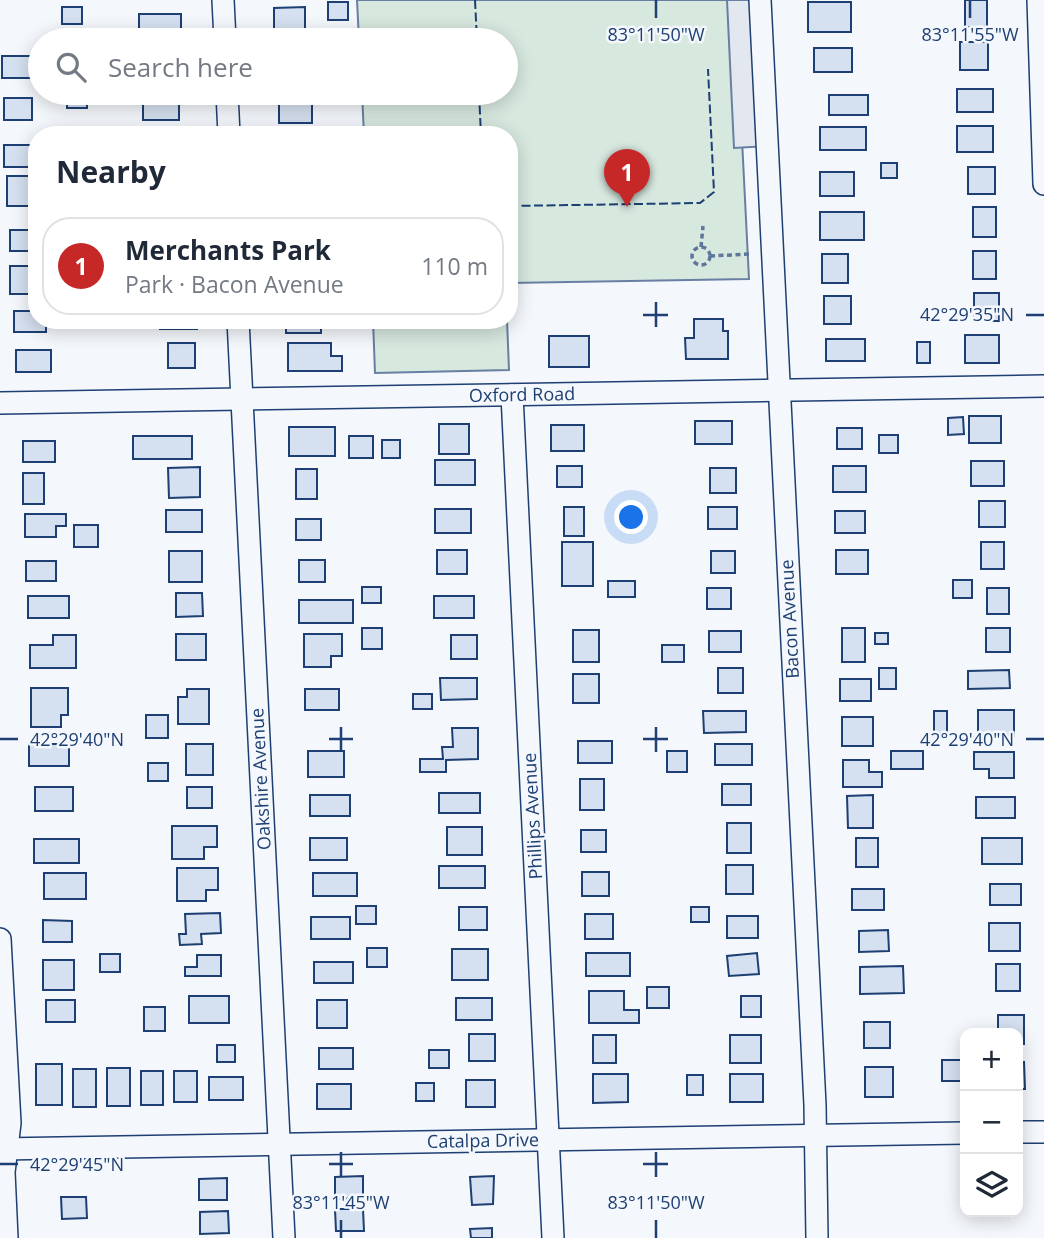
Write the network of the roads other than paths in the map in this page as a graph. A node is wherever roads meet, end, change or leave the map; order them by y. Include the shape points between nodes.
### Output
1 (223, 0) edge
2 (760, 0) edge
3 (1038, 0) edge
4 (224, 28) edge
5 (228, 105) edge
6 (229, 126) edge
7 (1044, 184) edge
8 (238, 329) edge
9 (1044, 386) edge
10 (779, 391) junction
11 (512, 395) junction
12 (242, 399) junction
13 (0, 403) edge
14 (0, 939) edge
15 (1023, 1132) edge
16 (1044, 1132) edge
17 (960, 1133) edge
18 (814, 1136) junction
19 (548, 1140) junction
20 (281, 1144) junction
21 (3, 1148) edge
22 (7, 1238) edge
23 (284, 1238) edge
24 (553, 1238) edge
25 (817, 1238) edge

1 - 4 street
2 - 10 street, Bacon Avenue
3 - 7 street
5 - 6 street
8 - 12 street, Oakshire Avenue
9 - 10 street, Oxford Road
10 - 11 street, Oxford Road
10 - 18 street, Bacon Avenue
11 - 12 street, Oxford Road
11 - 19 street, Phillips Avenue
12 - 13 street, Oxford Road
12 - 20 street, Oakshire Avenue
14 - 21 street via 10,1123
15 - 16 street
17 - 18 street, Catalpa Drive
18 - 19 street, Catalpa Drive
18 - 25 street, Bacon Avenue
19 - 20 street, Catalpa Drive
19 - 24 street, Phillips Avenue
20 - 21 street, Catalpa Drive
20 - 23 street, Oakshire Avenue
21 - 22 street

